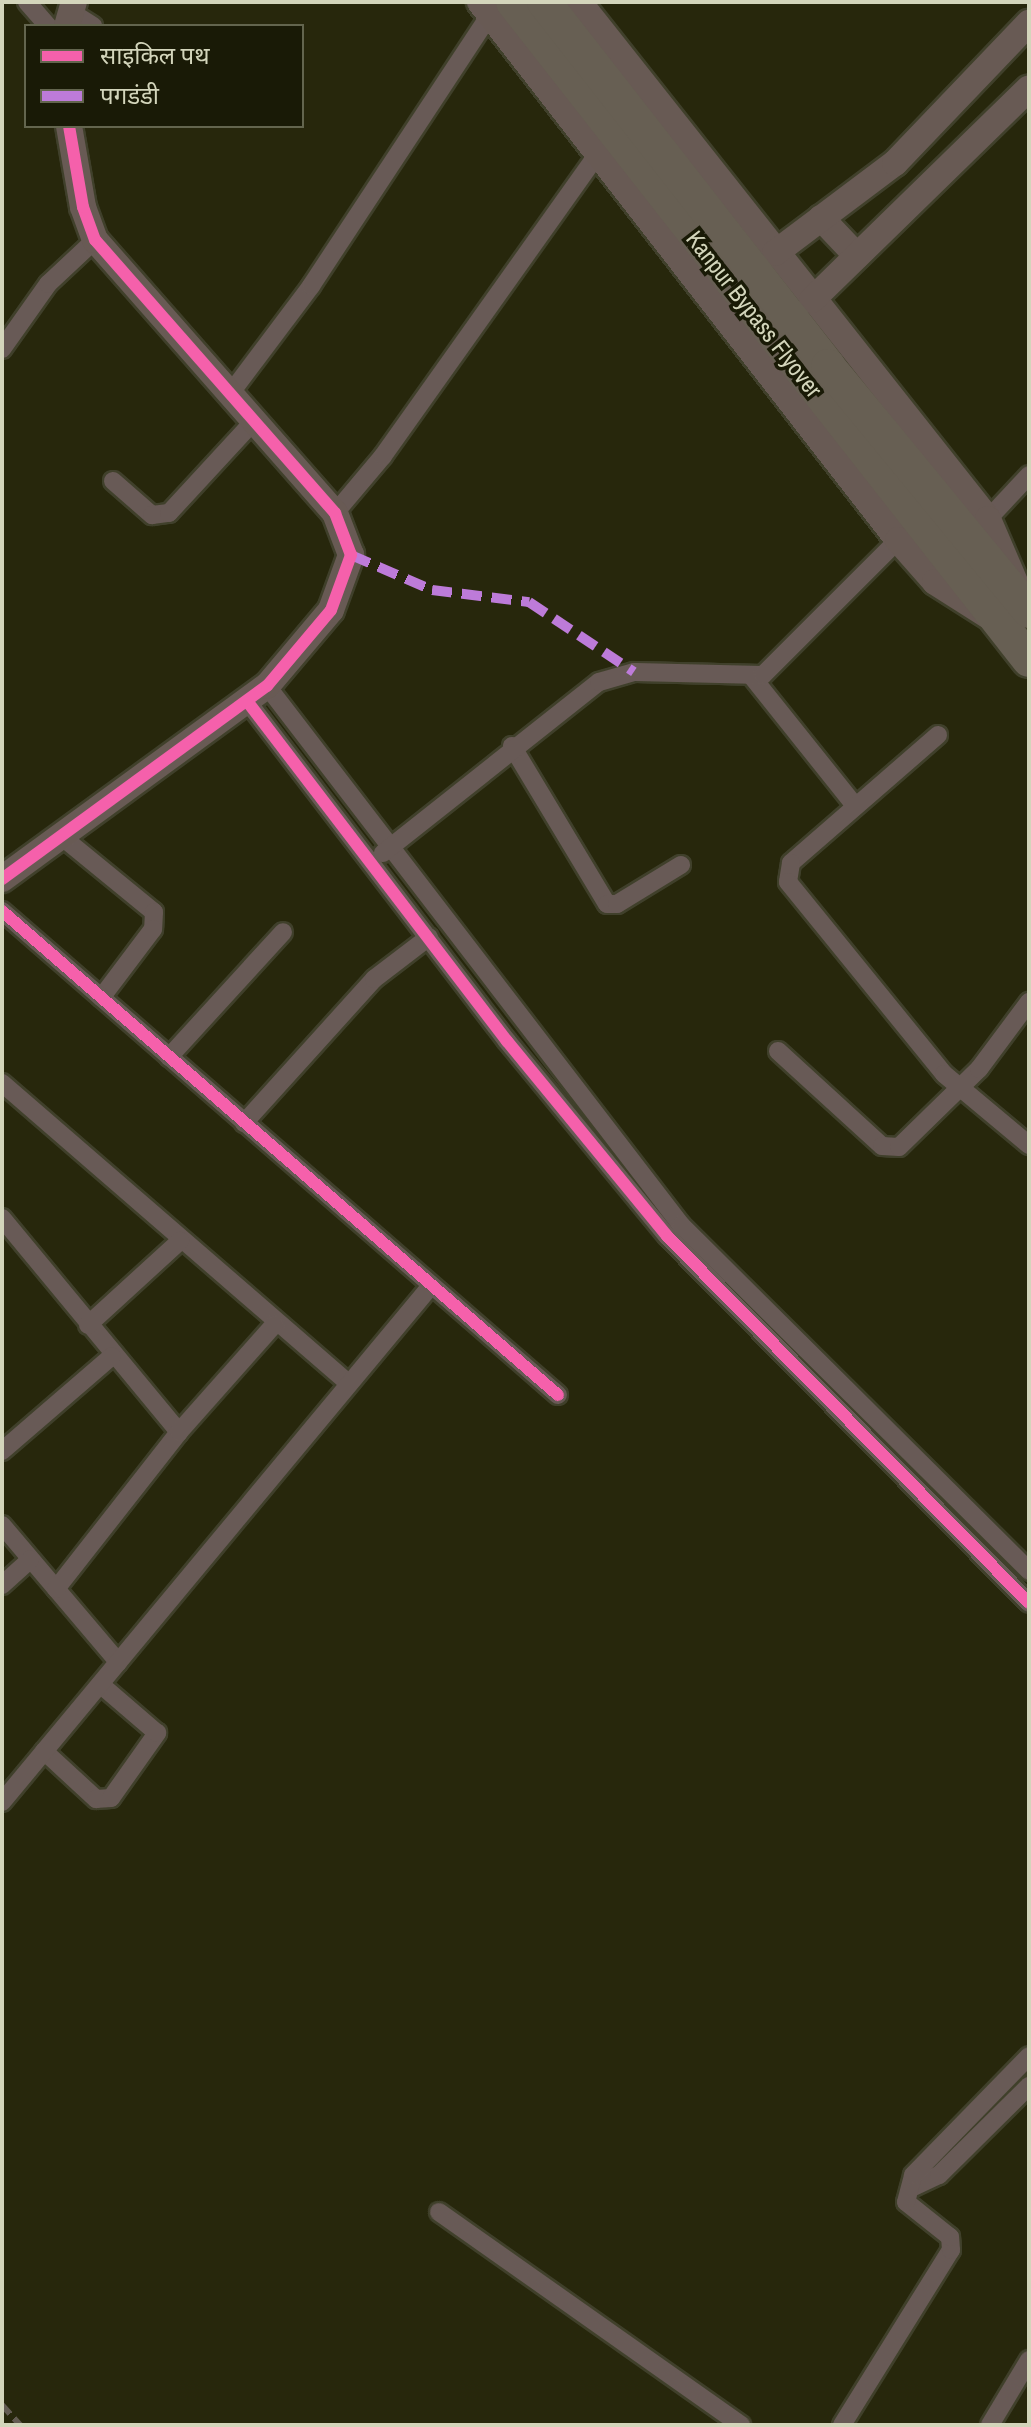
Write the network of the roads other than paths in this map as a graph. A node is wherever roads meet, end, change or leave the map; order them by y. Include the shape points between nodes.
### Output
1 (27, 2) edge
2 (544, 2) edge
3 (579, 2) edge
4 (494, 6) edge
5 (1029, 23) edge
6 (46, 24) edge
7 (1029, 88) edge
8 (69, 128) edge
9 (598, 154) junction
10 (821, 218) junction
11 (95, 240) junction
12 (775, 253) junction
13 (857, 256) junction
14 (812, 300) junction
15 (2, 349) edge
16 (816, 373) junction
17 (230, 394) junction
18 (254, 421) junction
19 (1029, 475) edge
20 (113, 481) dead end
21 (335, 513) junction
22 (988, 519) junction
23 (898, 540) junction
24 (1019, 614) edge
25 (1029, 660) edge
26 (753, 678) junction
27 (257, 694) junction
28 (938, 735) dead end
29 (512, 746) junction
30 (855, 806) junction
31 (61, 836) junction
32 (392, 845) junction
33 (373, 861) junction
34 (681, 865) dead end
35 (2, 878) edge
36 (2, 911) edge
37 (283, 932) dead end
38 (429, 937) junction
39 (101, 998) junction
40 (1029, 1002) edge
41 (778, 1051) dead end
42 (169, 1057) junction
43 (2, 1083) edge
44 (960, 1090) junction
45 (244, 1123) junction
46 (1029, 1145) edge
47 (2, 1218) edge
48 (180, 1241) junction
49 (429, 1288) junction
50 (275, 1324) junction
51 (88, 1325) junction
52 (112, 1356) junction
53 (347, 1382) junction
54 (558, 1395) dead end
55 (179, 1432) junction
56 (2, 1451) edge
57 (2, 1525) edge
58 (30, 1560) junction
59 (1029, 1571) edge
60 (2, 1585) edge
61 (56, 1589) junction
62 (1029, 1603) edge
63 (118, 1662) junction
64 (100, 1684) junction
65 (44, 1751) junction
66 (2, 1802) edge
67 (1029, 2056) edge
68 (1029, 2086) edge
69 (911, 2188) junction
70 (439, 2212) dead end
71 (1029, 2360) edge
72 (741, 2425) edge
73 (842, 2425) edge
74 (990, 2425) edge

1 - 6 street
2 - 16 highway, Kanpur Bypass Flyover
3 - 12 street
4 - 9 street
4 - 16 highway, Kanpur Bypass Flyover
4 - 17 street via 311,286
5 - 10 street via 895,163
7 - 13 street
8 - 11 street via 83,207
9 - 21 street via 383,456
9 - 23 street
10 - 12 street
10 - 13 street
11 - 15 street via 48,284
11 - 17 street
12 - 14 street
13 - 14 street
14 - 22 street
16 - 24 highway, Kanpur Bypass Flyover
17 - 18 street
18 - 20 street via 169,513 152,515
18 - 21 street
19 - 22 street
21 - 27 street via 351,555 331,610
22 - 24 street
23 - 24 street via 935,582
23 - 26 street via 773,668
24 - 25 highway, Kanpur Bypass Flyover
26 - 29 street via 616,674
26 - 30 street
27 - 31 street
27 - 32 street
27 - 33 street
28 - 30 street
29 - 32 street
29 - 34 street via 607,904 617,904
30 - 44 street via 791,863 788,882
31 - 35 street
31 - 39 street via 154,912 153,929
32 - 33 street
32 - 59 street via 681,1225
33 - 38 street
36 - 39 street
37 - 42 street
38 - 45 street via 359,994
38 - 62 street via 667,1236
39 - 42 street
40 - 44 street
41 - 44 street via 889,1148 907,1141
42 - 45 street
43 - 48 street
44 - 46 street
45 - 49 street
47 - 51 street
48 - 50 street
48 - 51 street
49 - 53 street
49 - 54 street
50 - 53 street
50 - 55 street
51 - 52 street
52 - 55 street
52 - 56 street
53 - 63 street
55 - 61 street
57 - 58 street
58 - 60 street
58 - 61 street
61 - 63 street
63 - 64 street
64 - 65 street
64 - 65 street via 157,1733 111,1798 96,1799
65 - 66 street
67 - 69 street via 919,2165
68 - 69 street via 939,2175
69 - 73 street via 906,2202 950,2237 951,2250
70 - 72 street
71 - 74 street

